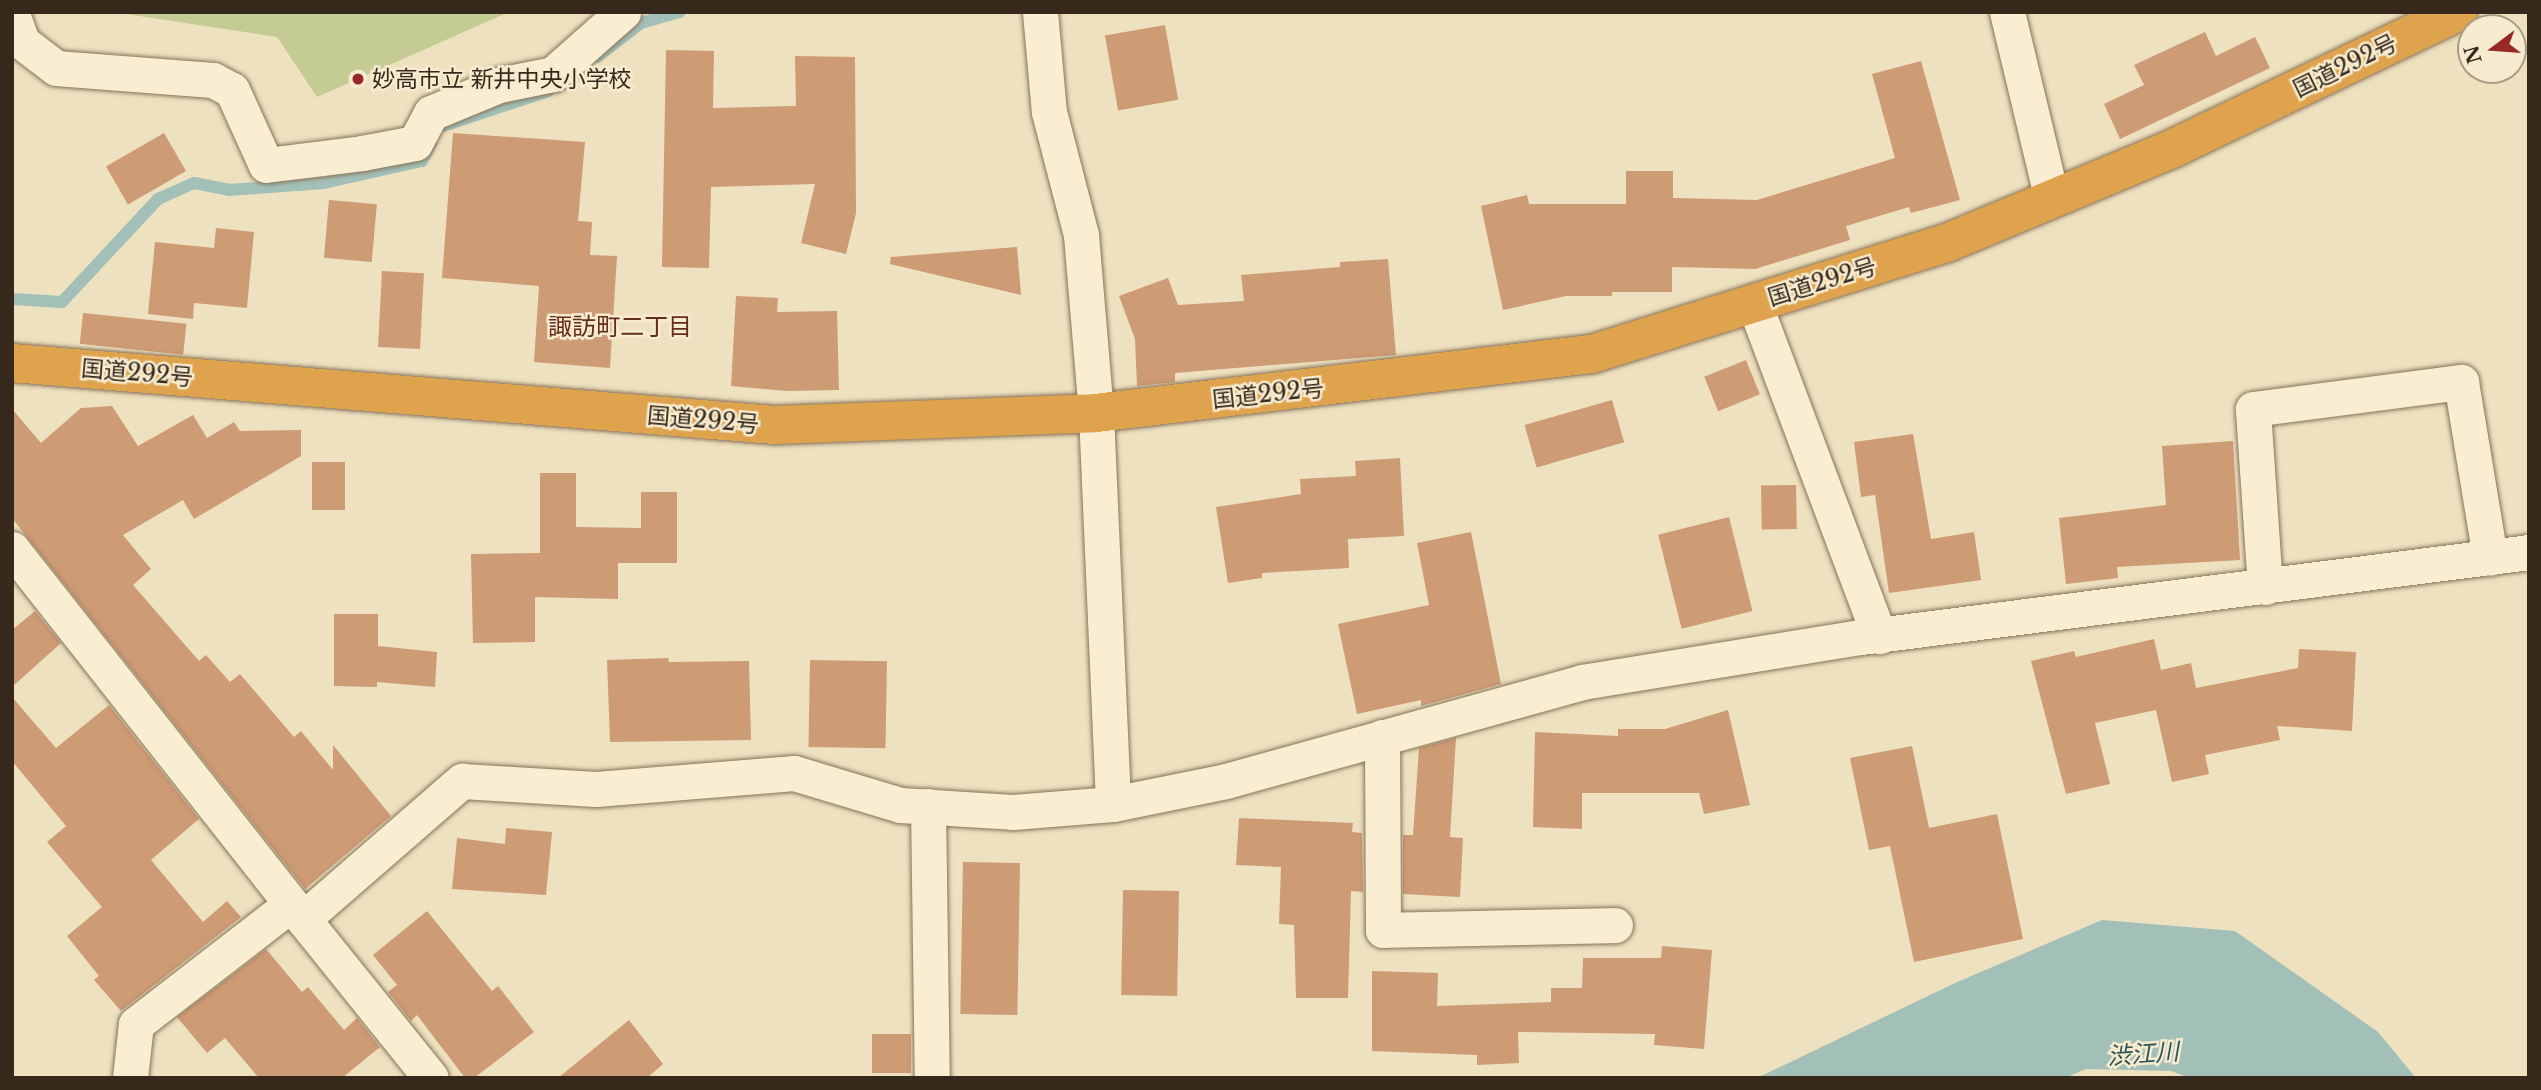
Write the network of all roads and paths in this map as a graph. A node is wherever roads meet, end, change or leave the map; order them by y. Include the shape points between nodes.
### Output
1 (624, 12) edge
2 (1040, 12) edge
3 (2007, 12) edge
4 (2458, 12) edge
5 (12, 14) edge
6 (2052, 199) junction
7 (1754, 303) junction
8 (12, 363) edge
9 (1096, 413) junction
10 (12, 550) edge
11 (2529, 552) edge
12 (2490, 558) junction
13 (2265, 587) junction
14 (1879, 636) junction
15 (1382, 737) junction
16 (1112, 804) junction
17 (928, 806) junction
18 (297, 912) junction
19 (1615, 925) dead end
20 (130, 1078) edge
21 (431, 1078) edge
22 (932, 1078) edge

1 - 5 street via 553,74 499,85 431,113 415,143 266,165 232,90 213,80 57,68 22,41
2 - 9 street via 1049,112 1081,235
3 - 6 street
4 - 6 highway, 国道292号 via 2176,147
6 - 7 highway, 国道292号 via 1947,243
7 - 9 highway, 国道292号 via 1592,354
7 - 14 street
8 - 9 highway, 国道292号 via 775,425
9 - 16 street
10 - 18 street
11 - 12 street
12 - 13 street
12 - 13 street via 2460,382 2253,409
13 - 14 street
14 - 15 street via 1582,682
15 - 16 street via 1226,780
15 - 19 street via 1383,930
16 - 17 street via 1013,812
17 - 18 street via 900,804 794,773 596,789 462,781
17 - 22 street
18 - 20 street via 136,1024
18 - 21 street

